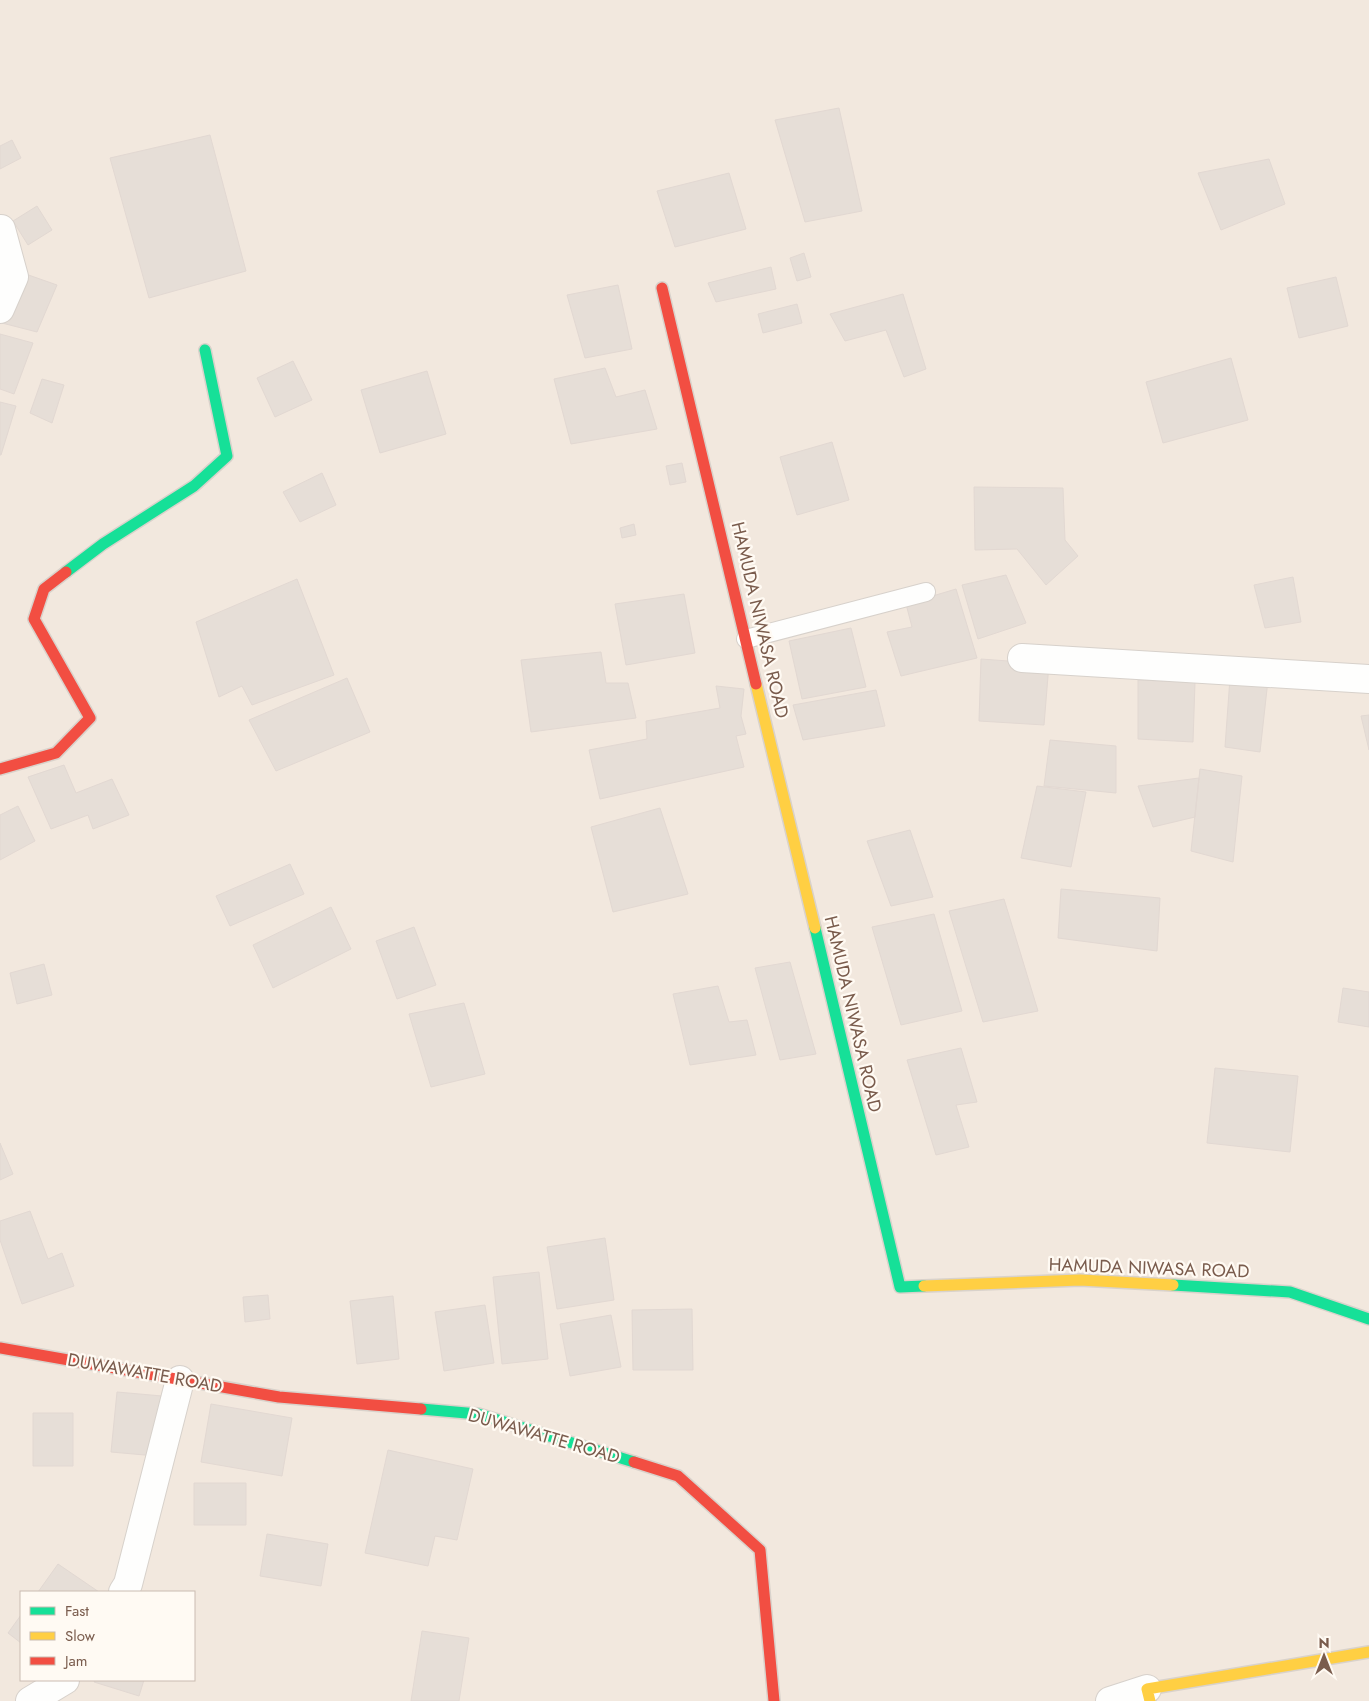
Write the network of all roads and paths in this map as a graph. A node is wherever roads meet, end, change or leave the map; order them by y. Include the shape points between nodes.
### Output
1 (0, 230) edge
2 (662, 288) dead end
3 (0, 309) edge
4 (205, 350) dead end
5 (926, 592) dead end
6 (746, 639) junction
7 (1022, 658) dead end
8 (1369, 679) edge
9 (0, 769) edge
10 (1369, 1319) edge
11 (0, 1348) edge
12 (180, 1380) junction
13 (123, 1591) edge
14 (1369, 1652) edge
15 (63, 1681) edge
16 (1149, 1695) edge
17 (30, 1701) edge
18 (774, 1701) edge
19 (1110, 1701) edge

1 - 3 street via 14,277
2 - 6 street, HAMUDA NIWASA ROAD
4 - 9 street via 227,456 194,486 103,544 44,589 34,619 90,718 56,753
5 - 6 lane
6 - 10 street, HAMUDA NIWASA ROAD via 900,1287 1080,1280 1290,1292
7 - 8 street
11 - 12 street, DUWAWATTE ROAD
12 - 13 street via 128,1584
12 - 18 street, DUWAWATTE ROAD via 279,1397 478,1414 678,1476 760,1550
14 - 16 street
15 - 17 street
16 - 19 street

